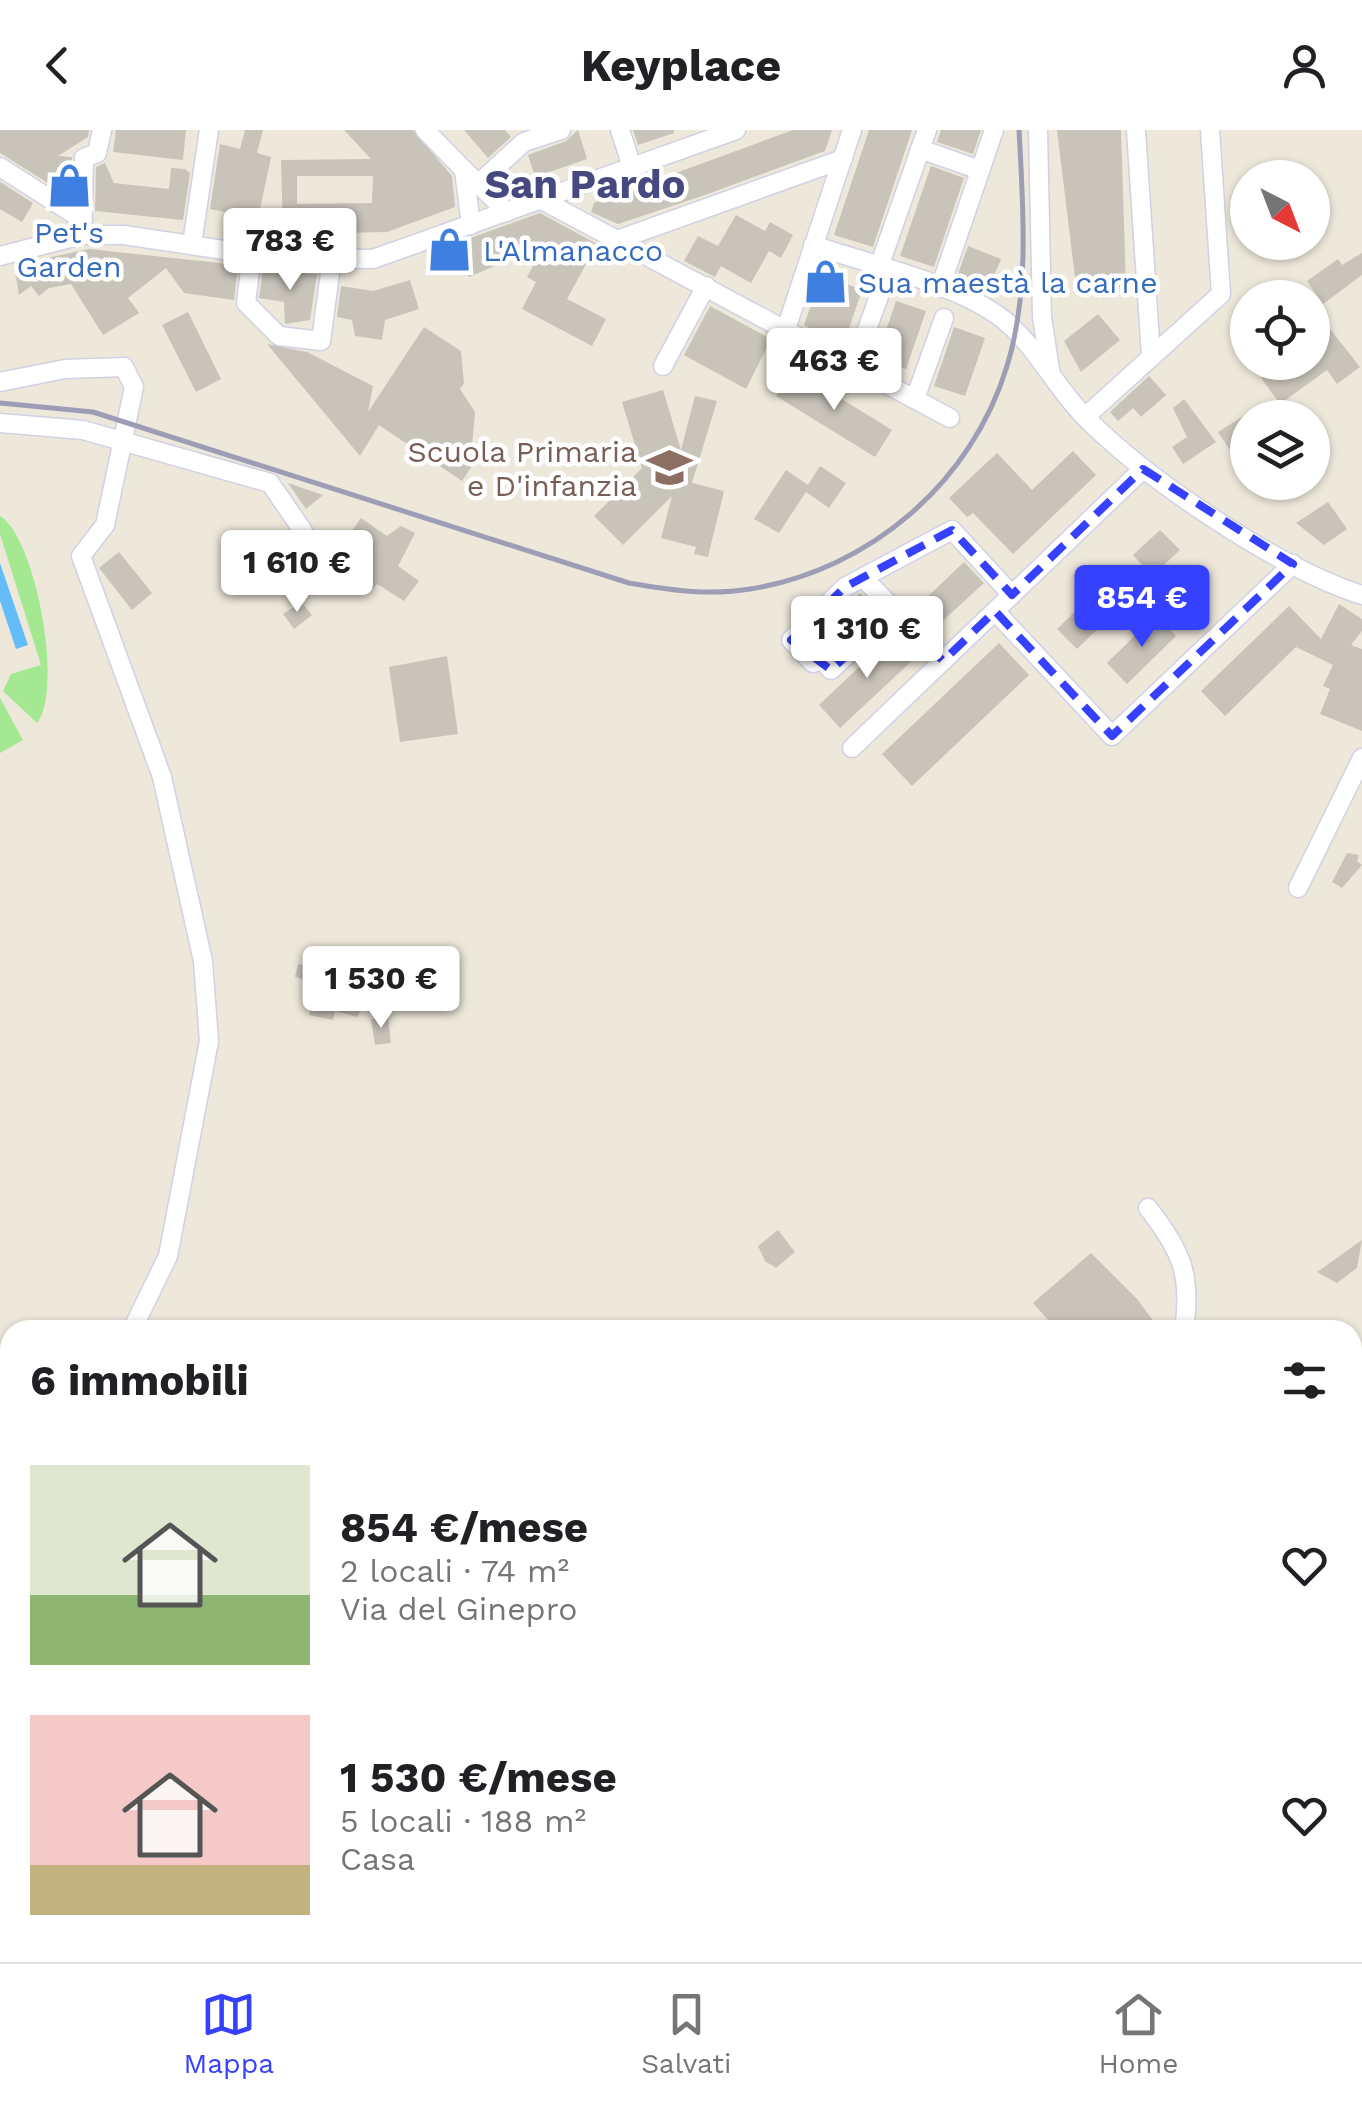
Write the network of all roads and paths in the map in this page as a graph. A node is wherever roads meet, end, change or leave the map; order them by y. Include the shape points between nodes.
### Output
1 (102, 130) edge
2 (209, 130) edge
3 (425, 130) edge
4 (560, 130) edge
5 (620, 130) edge
6 (736, 130) edge
7 (852, 130) edge
8 (927, 130) edge
9 (994, 130) edge
10 (1038, 130) edge
11 (1136, 130) edge
12 (1210, 130) edge
13 (518, 136) edge
14 (920, 149) junction
15 (843, 158) junction
16 (0, 167) edge
17 (632, 167) junction
18 (464, 170) junction
19 (980, 170) junction
20 (478, 184) junction
21 (542, 200) junction
22 (508, 212) junction
23 (471, 225) junction
24 (82, 228) junction
25 (620, 239) junction
26 (192, 244) junction
27 (813, 244) junction
28 (252, 254) junction
29 (0, 256) edge
30 (332, 258) junction
31 (879, 268) junction
32 (706, 286) junction
33 (940, 288) junction
34 (879, 296) dead end
35 (944, 318) dead end
36 (786, 329) junction
37 (1151, 356) junction
38 (663, 366) dead end
39 (854, 366) junction
40 (1050, 371) junction
41 (0, 382) edge
42 (915, 399) junction
43 (1085, 417) junction
44 (950, 418) dead end
45 (0, 423) edge
46 (119, 442) junction
47 (1144, 469) junction
48 (302, 531) dead end
49 (1293, 564) junction
50 (863, 578) junction
51 (1358, 587) edge
52 (1012, 594) junction
53 (895, 610) junction
54 (995, 611) junction
55 (943, 661) junction
56 (852, 748) dead end
57 (1362, 758) edge
58 (1298, 888) dead end
59 (1148, 1208) dead end
60 (137, 1320) edge
61 (1185, 1320) edge

1 - 24 street via 97,153 84,158
2 - 26 street
3 - 18 street
4 - 13 street
5 - 17 street
6 - 17 street
7 - 15 street
8 - 14 street
9 - 19 street
10 - 40 street via 1042,317
11 - 37 street
12 - 37 street via 1221,294
13 - 20 street
14 - 19 street
14 - 31 street
15 - 25 street
15 - 27 street
16 - 24 street
17 - 21 street
18 - 20 street
18 - 23 street
19 - 33 street
20 - 22 street
21 - 22 street
21 - 25 street
22 - 23 street
23 - 30 street via 373,259
24 - 26 street
24 - 29 street
25 - 32 street
26 - 28 street
27 - 31 street
27 - 36 street
28 - 30 street
28 - 30 street via 246,303 279,336 321,341
31 - 33 street
32 - 36 street
32 - 38 street
33 - 40 street via 1002,318
34 - 39 street
35 - 42 street
36 - 39 street
37 - 43 street
39 - 42 street
40 - 43 street
41 - 46 street via 64,368 124,367 134,387
42 - 44 street
43 - 47 street
45 - 46 street via 83,430
46 - 48 street via 270,483
46 - 60 street via 105,525 82,556 162,777 203,961 209,1041 168,1256
47 - 49 street
47 - 52 street
49 - 51 street
49 - 54 street via 1112,736
50 - 52 street via 952,530
50 - 53 street
50 - 53 street via 791,640 810,660 822,660 831,670
52 - 54 street
53 - 55 street
54 - 55 street
55 - 56 street
57 - 58 street
59 - 61 street via 1174,1241 1190,1288

